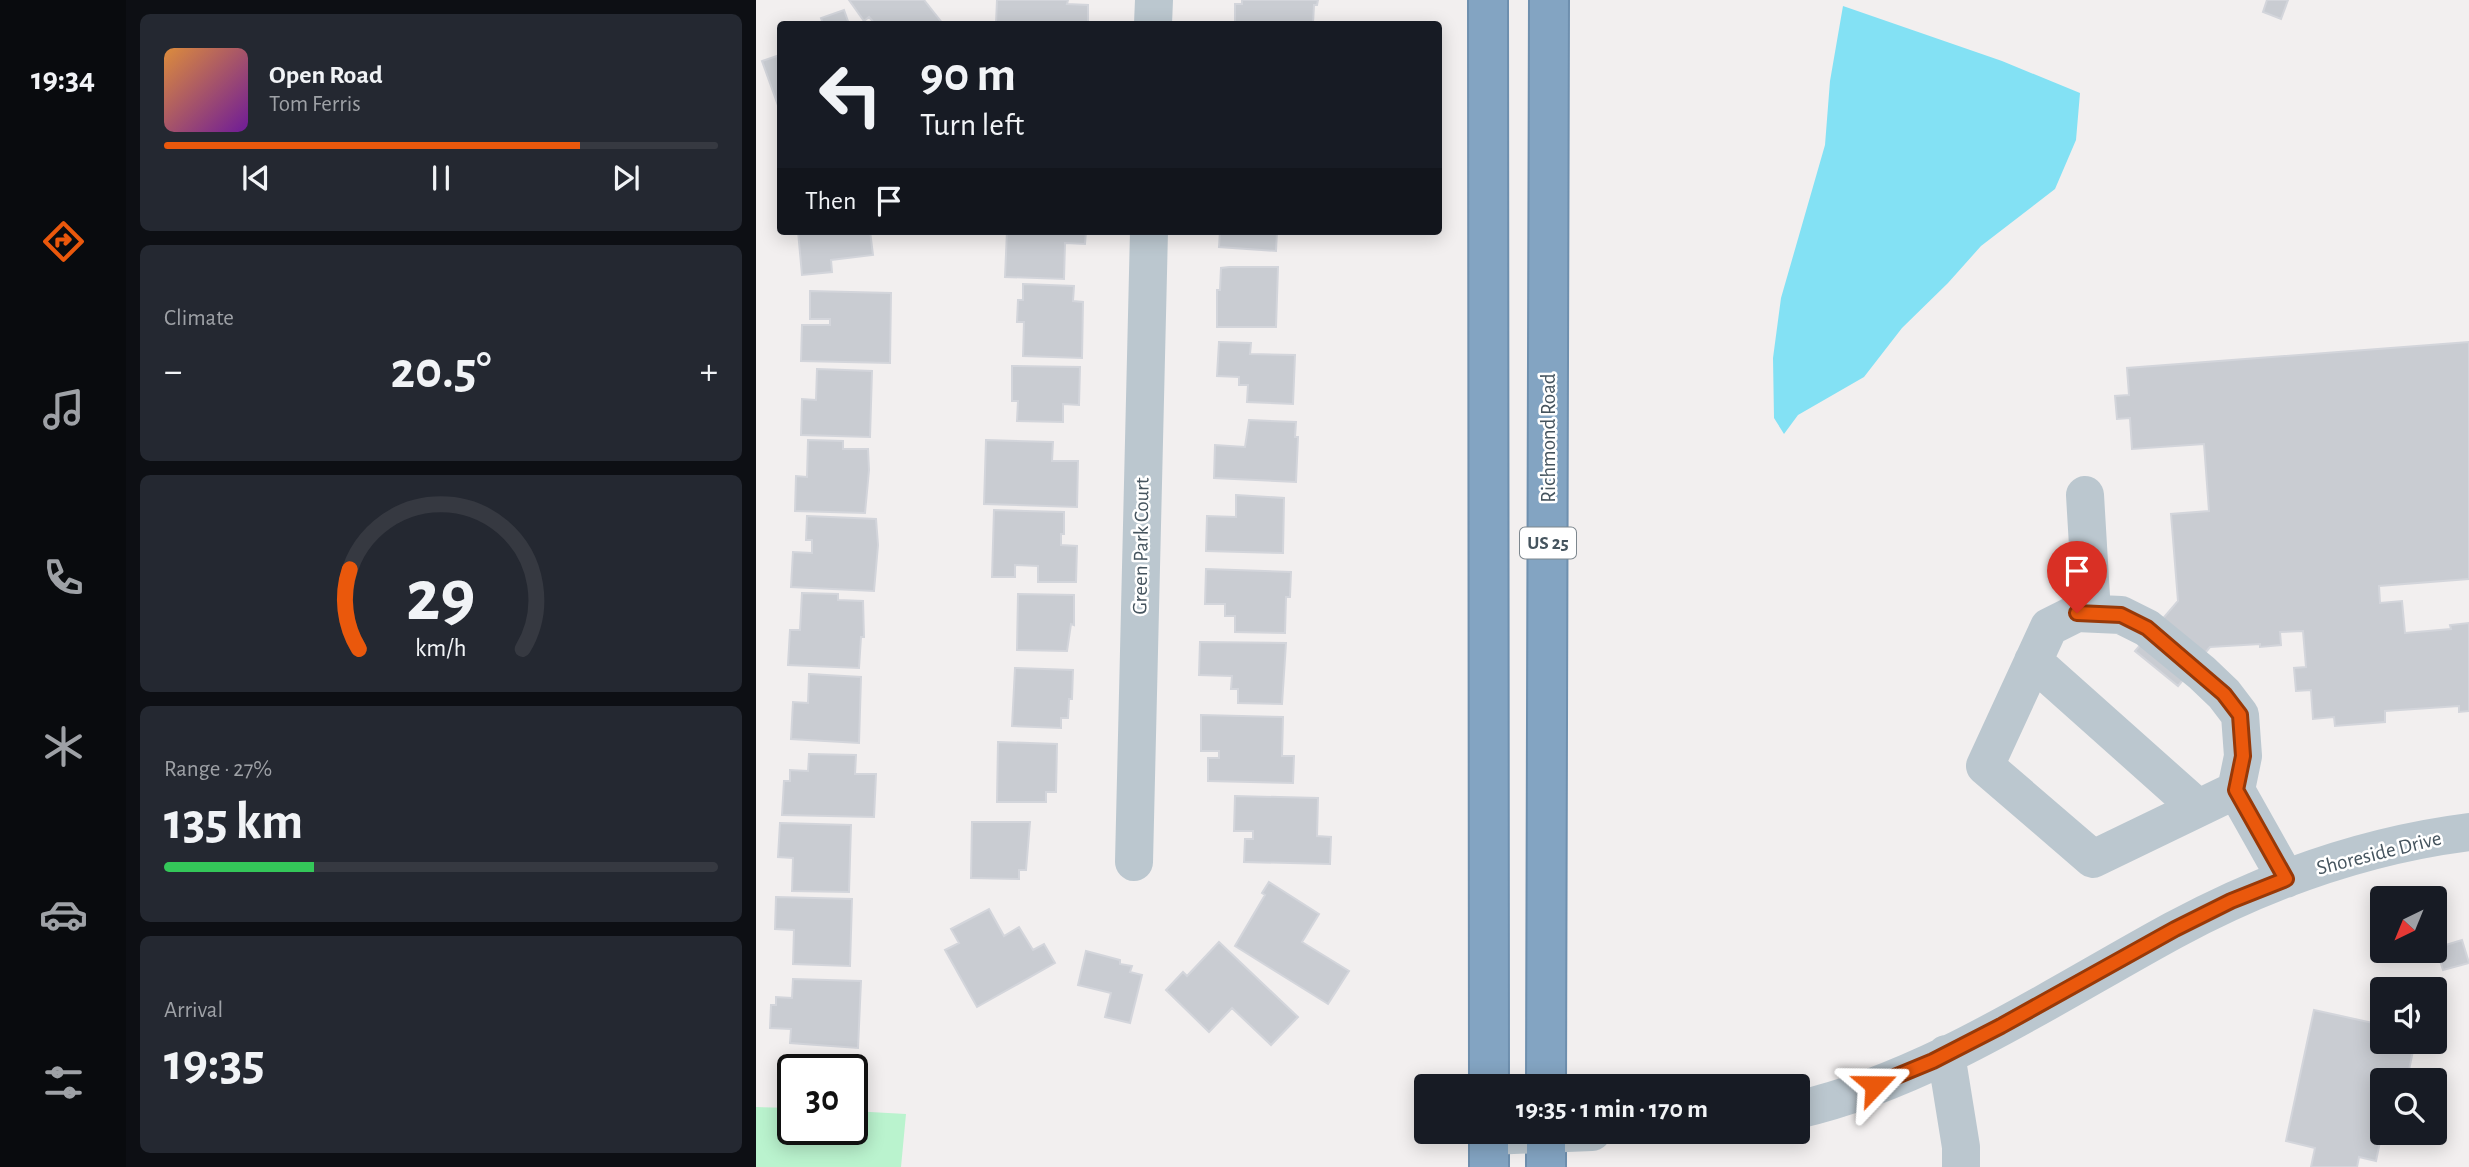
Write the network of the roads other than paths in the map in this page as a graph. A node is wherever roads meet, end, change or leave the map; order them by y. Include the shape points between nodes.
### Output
1 (1154, 0) edge
2 (1488, 0) edge
3 (1549, 0) edge
4 (1153, 21) edge
5 (1149, 235) edge
6 (2084, 495) dead end
7 (2092, 613) junction
8 (2033, 661) junction
9 (2236, 790) junction
10 (2198, 808) junction
11 (2469, 832) edge
12 (1134, 862) dead end
13 (2286, 879) junction
14 (1946, 1054) junction
15 (1489, 1074) edge
16 (1546, 1074) edge
17 (1810, 1106) edge
18 (1546, 1144) edge
19 (1489, 1145) edge
20 (1961, 1167) edge

1 - 4 street
2 - 15 highway
3 - 16 highway, Richmond Road / US 25
5 - 12 street, Green Park Court
6 - 7 street
7 - 8 street via 2077,613 2049,627
7 - 9 street via 2121,615 2147,628 2224,694 2240,715 2243,756
8 - 10 street
8 - 10 street via 1985,766 2093,859
9 - 10 street
9 - 13 street
11 - 13 street, Shoreside Drive via 2374,850
13 - 14 street, Shoreside Drive via 2175,929
14 - 17 street, Shoreside Drive via 1875,1085
14 - 20 street
18 - 19 street

